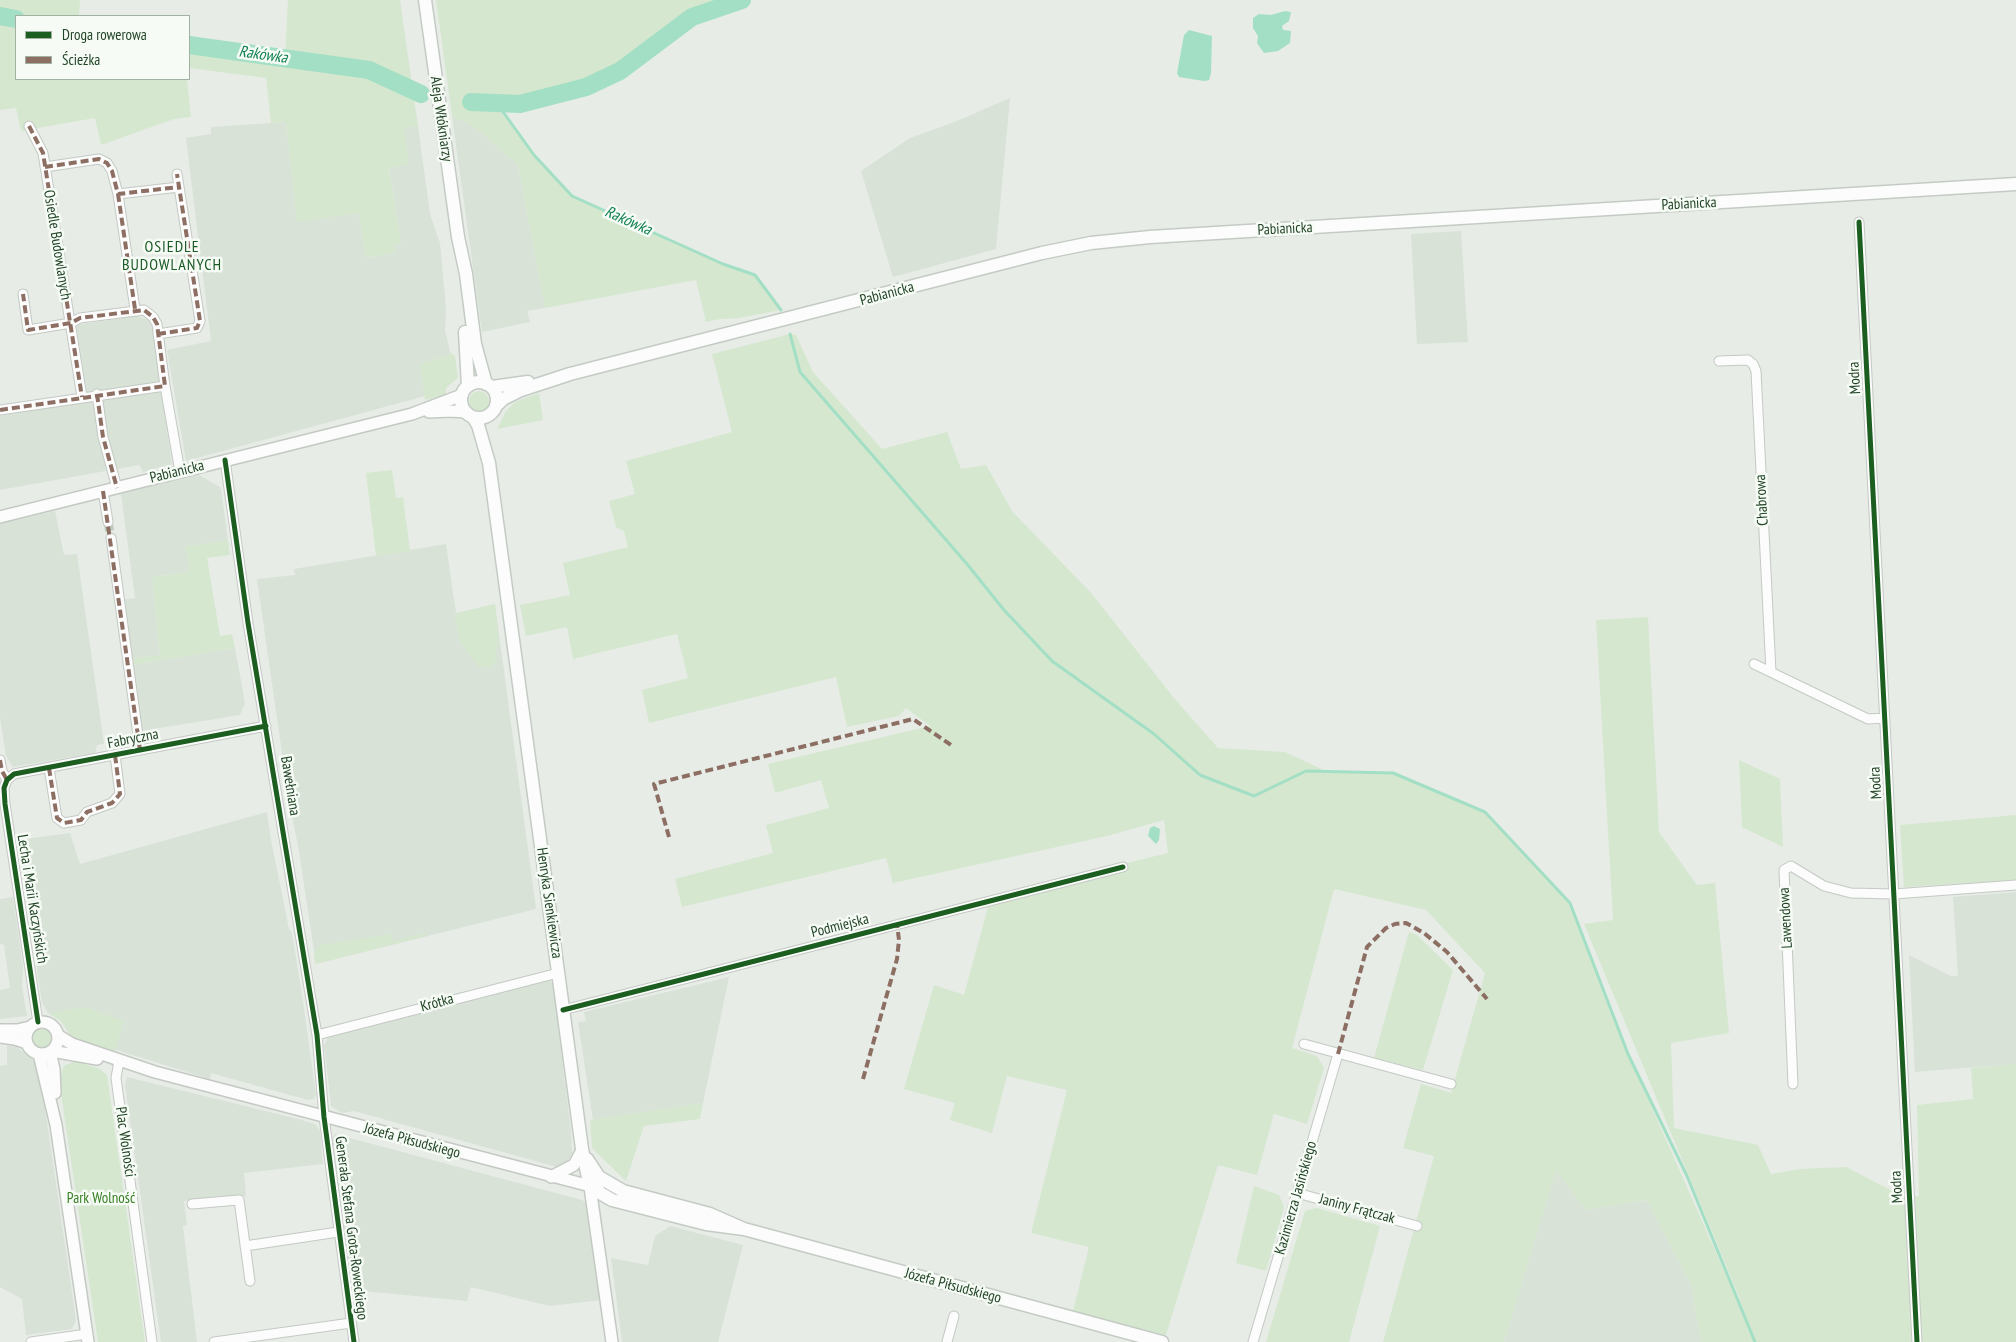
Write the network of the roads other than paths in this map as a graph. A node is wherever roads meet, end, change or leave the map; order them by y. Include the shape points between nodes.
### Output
1 (425, 0) edge
2 (29, 126) dead end
3 (45, 167) junction
4 (177, 174) dead end
5 (2016, 184) edge
6 (179, 187) junction
7 (118, 194) junction
8 (1859, 222) dead end
9 (458, 237) junction
10 (22, 294) dead end
11 (135, 309) junction
12 (70, 323) junction
13 (158, 334) junction
14 (1719, 361) dead end
15 (570, 374) junction
16 (489, 385) junction
17 (165, 386) junction
18 (465, 391) junction
19 (97, 394) junction
20 (82, 397) junction
21 (0, 410) edge
22 (494, 410) junction
23 (412, 414) junction
24 (469, 415) junction
25 (225, 460) junction
26 (488, 464) junction
27 (180, 472) junction
28 (117, 488) junction
29 (103, 491) junction
30 (0, 517) edge
31 (108, 522) tunnel mouth
32 (111, 538) tunnel mouth
33 (1754, 664) dead end
34 (1771, 672) junction
35 (1885, 718) junction
36 (266, 726) junction
37 (140, 750) junction
38 (115, 755) junction
39 (0, 760) edge
40 (49, 768) junction
41 (7, 780) junction
42 (1123, 867) dead end
43 (2016, 886) edge
44 (1894, 894) junction
45 (558, 973) junction
46 (563, 1010) junction
47 (34, 1024) junction
48 (0, 1030) edge
49 (317, 1035) junction
50 (59, 1036) junction
51 (0, 1037) edge
52 (27, 1043) junction
53 (1304, 1044) dead end
54 (47, 1052) junction
55 (1338, 1054) junction
56 (75, 1055) junction
57 (119, 1061) junction
58 (54, 1069) junction
59 (1451, 1084) dead end
60 (1793, 1084) dead end
61 (324, 1117) junction
62 (56, 1125) junction
63 (582, 1150) junction
64 (551, 1177) junction
65 (590, 1187) junction
66 (623, 1191) junction
67 (1297, 1193) junction
68 (612, 1200) junction
69 (192, 1204) dead end
70 (594, 1214) junction
71 (1417, 1226) dead end
72 (744, 1229) junction
73 (338, 1232) junction
74 (245, 1246) junction
75 (250, 1281) dead end
76 (954, 1316) dead end
77 (350, 1323) junction
78 (87, 1338) edge
79 (30, 1342) edge
80 (152, 1342) edge
81 (214, 1342) edge
82 (354, 1342) edge
83 (612, 1342) edge
84 (947, 1342) edge
85 (1162, 1342) edge
86 (1253, 1342) edge
87 (1917, 1342) edge

1 - 9 main road, Aleja Włókniarzy
2 - 3 street, Osiedle Budowlanych via 43,153
3 - 7 street via 102,160 112,171
3 - 12 street, Osiedle Budowlanych
4 - 6 street
5 - 15 main road, Pabianicka via 1091,243
6 - 7 street
6 - 13 street via 200,321 197,328
7 - 11 street
8 - 35 street, Modra
9 - 16 main road, Aleja Włókniarzy via 475,344
9 - 18 main road, Aleja Włókniarzy via 469,366
10 - 12 street via 28,330
11 - 12 street via 80,318
11 - 13 street via 144,310 153,317
12 - 20 street, Osiedle Budowlanych
13 - 17 street
14 - 34 street, Chabrowa via 1748,360 1756,371
15 - 16 main road, Pabianicka
15 - 22 main road, Pabianicka via 521,390 503,399
16 - 18 main road via 479,382
16 - 22 main road via 496,393
17 - 19 street
17 - 27 street
18 - 23 street, Pabianicka
18 - 24 main road via 462,406
19 - 20 street
19 - 28 street via 103,437
20 - 21 street
22 - 24 main road via 480,418
22 - 26 main road, Henryka Sienkiewicza
23 - 24 street, Pabianicka via 449,411
23 - 25 street, Pabianicka
24 - 26 main road, Henryka Sienkiewicza via 478,425
25 - 27 street, Pabianicka
25 - 36 street, Bawełniana
26 - 45 main road, Henryka Sienkiewicza
27 - 28 street, Pabianicka
28 - 29 street, Pabianicka
29 - 30 street, Pabianicka
29 - 31 street
32 - 37 street
33 - 34 street
34 - 35 street via 1868,719
35 - 44 street, Modra
36 - 37 street, Fabryczna
36 - 49 street, Bawełniana
37 - 38 street, Fabryczna
38 - 40 street, Fabryczna
38 - 40 street via 120,794 112,803 87,812 81,820 64,823 57,818
39 - 41 street
40 - 41 street, Fabryczna via 14,774
41 - 47 street, Lecha i Marii Kaczyńskich via 5,804
42 - 46 street, Podmiejska
43 - 44 street
44 - 60 street, Lawendowa via 1851,893 1824,886 1791,866 1784,870
44 - 87 street, Modra
45 - 46 main road, Henryka Sienkiewicza
45 - 49 street, Krótka
46 - 63 main road, Henryka Sienkiewicza
47 - 48 street
47 - 50 street via 50,1023
47 - 52 street via 26,1034
49 - 61 street, Bawełniana
50 - 54 street via 58,1044
50 - 57 street, Józefa Piłsudskiego
51 - 52 street
52 - 54 street via 31,1050
53 - 55 street
54 - 56 street, Józefa Piłsudskiego
54 - 58 street
54 - 62 street
55 - 59 street
55 - 67 street, Kazimierza Jasińskiego
56 - 57 street, Józefa Piłsudskiego
56 - 58 street
57 - 61 street, Józefa Piłsudskiego
57 - 80 street, Plac Wolności via 116,1078
58 - 62 street
61 - 64 street, Józefa Piłsudskiego
61 - 73 street, Generała Stefana Grota-Roweckiego
62 - 78 street
63 - 64 street via 574,1165
63 - 65 main road, Henryka Sienkiewicza
63 - 66 main road via 599,1177
64 - 65 street, Józefa Piłsudskiego
65 - 66 street, Józefa Piłsudskiego
65 - 68 main road, Józefa Piłsudskiego
65 - 70 street, Henryka Sienkiewicza
66 - 72 main road, Józefa Piłsudskiego via 710,1214
67 - 71 street, Janiny Frątczak
67 - 86 street, Kazimierza Jasińskiego
68 - 70 street
68 - 72 main road, Józefa Piłsudskiego via 706,1224
69 - 74 street via 239,1200
70 - 83 street, Henryka Sienkiewicza
72 - 85 main road, Józefa Piłsudskiego
73 - 74 street
73 - 77 street, Generała Stefana Grota-Roweckiego
74 - 75 street
76 - 84 street
77 - 81 street
77 - 82 street, Generała Stefana Grota-Roweckiego
78 - 79 street

